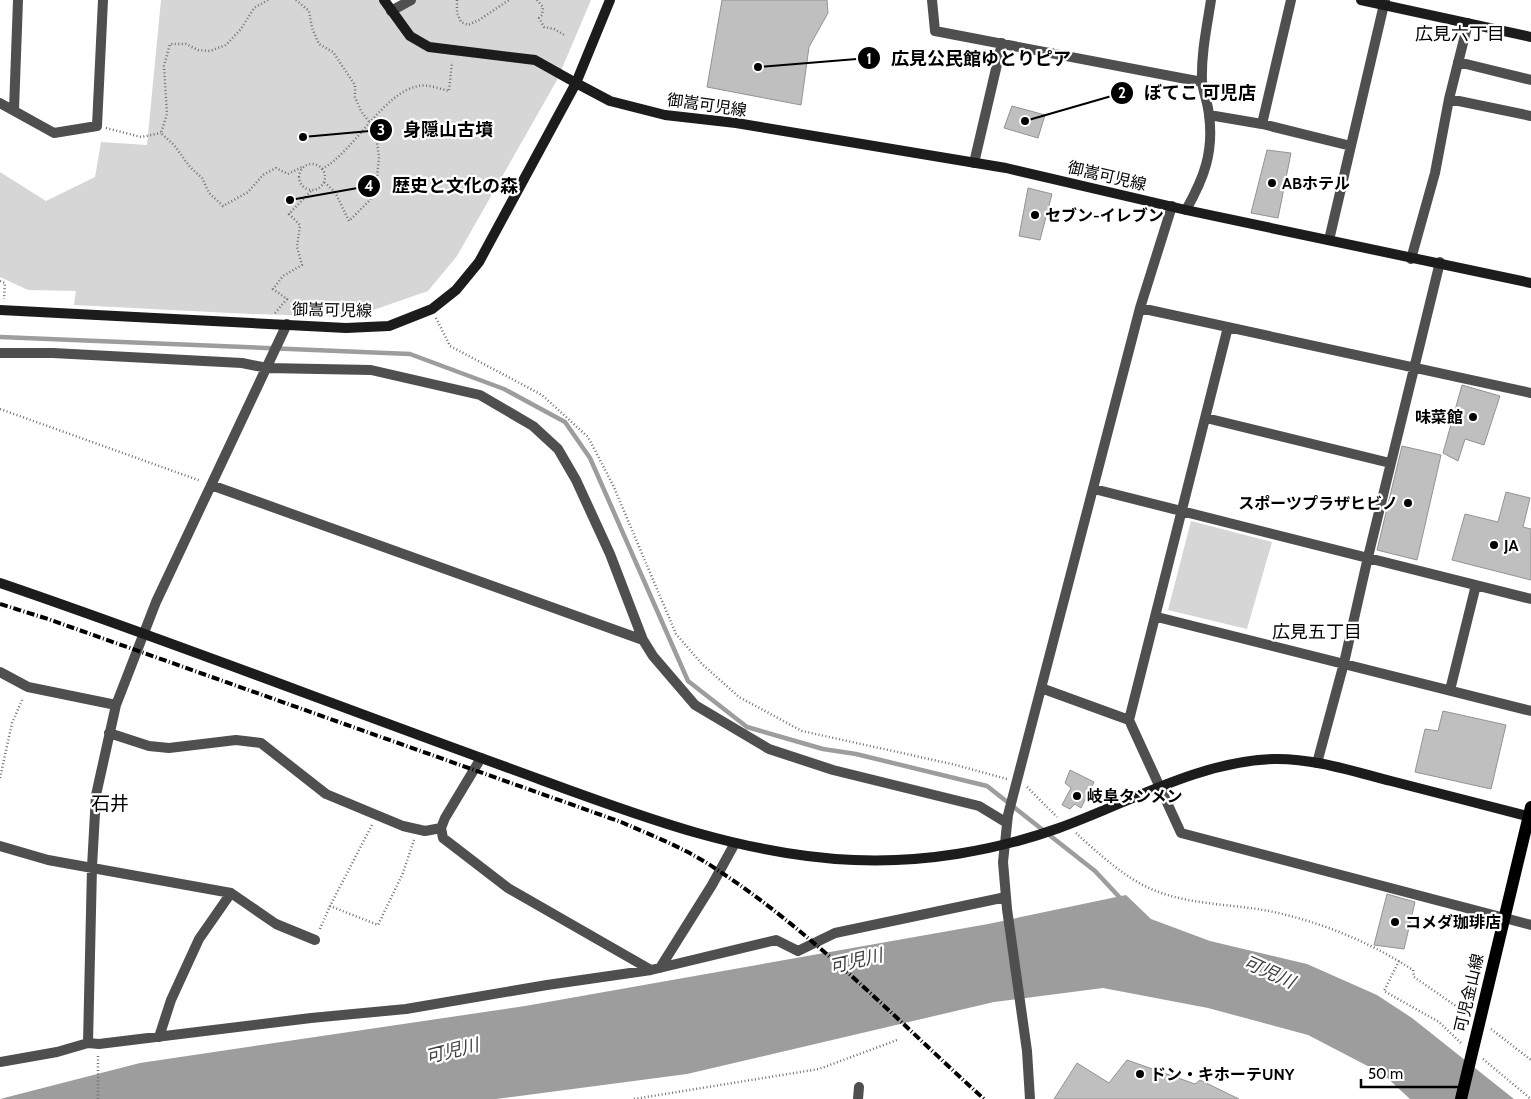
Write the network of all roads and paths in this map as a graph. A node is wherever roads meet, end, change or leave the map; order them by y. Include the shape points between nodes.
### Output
1 (18, 0) edge
2 (103, 0) edge
3 (268, 0) edge
4 (296, 0) edge
5 (384, 0) edge
6 (411, 0) edge
7 (457, 0) edge
8 (509, 0) edge
9 (537, 0) edge
10 (610, 0) edge
11 (932, 0) edge
12 (1211, 0) edge
13 (1291, 0) edge
14 (1362, 0) edge
15 (1384, 2) edge
16 (391, 11) junction
17 (1468, 23) junction
18 (566, 36) dead end
19 (1531, 37) edge
20 (1002, 43) junction
21 (452, 60) dead end
22 (1458, 62) junction
23 (1531, 80) edge
24 (1202, 82) junction
25 (576, 83) junction
26 (1449, 99) junction
27 (0, 103) edge
28 (14, 110) junction
29 (1210, 115) junction
30 (1531, 116) edge
31 (370, 123) junction
32 (1262, 124) junction
33 (97, 126) junction
34 (161, 132) junction
35 (1350, 146) junction
36 (974, 163) junction
37 (302, 167) junction
38 (322, 169) junction
39 (324, 182) junction
40 (312, 190) junction
41 (1172, 206) junction
42 (1186, 210) junction
43 (1329, 240) junction
44 (1411, 259) junction
45 (1440, 262) junction
46 (0, 281) edge
47 (1531, 284) edge
48 (1140, 308) junction
49 (432, 309) junction
50 (2, 310) edge
51 (271, 323) junction
52 (287, 324) junction
53 (1228, 327) junction
54 (0, 353) edge
55 (267, 368) junction
56 (1415, 368) junction
57 (1531, 393) edge
58 (0, 409) edge
59 (1206, 418) junction
60 (1390, 464) junction
61 (211, 484) junction
62 (1094, 490) junction
63 (1182, 512) junction
64 (1368, 557) junction
65 (0, 583) edge
66 (1476, 585) junction
67 (1531, 599) edge
68 (1156, 617) junction
69 (143, 632) junction
70 (643, 640) junction
71 (1344, 663) junction
72 (0, 672) edge
73 (28, 687) junction
74 (1041, 688) junction
75 (1450, 690) junction
76 (116, 705) junction
77 (1531, 711) edge
78 (1129, 720) junction
79 (109, 733) junction
80 (481, 758) junction
81 (1317, 763) junction
82 (0, 778) edge
83 (1016, 784) junction
84 (1160, 784) junction
85 (1530, 814) edge
86 (377, 815) junction
87 (1008, 819) junction
88 (1066, 825) junction
89 (441, 828) junction
90 (418, 830) junction
91 (734, 843) junction
92 (1005, 844) junction
93 (0, 846) edge
94 (92, 867) junction
95 (231, 893) junction
96 (1006, 898) junction
97 (330, 906) junction
98 (1504, 918) junction
99 (1531, 925) edge
100 (315, 940) joint
101 (1399, 961) junction
102 (656, 969) junction
103 (1478, 1022) junction
104 (159, 1037) junction
105 (896, 1040) dead end
106 (88, 1043) junction
107 (99, 1044) junction
108 (1468, 1048) dead end
109 (1481, 1057) dead end
110 (1531, 1060) edge
111 (0, 1062) edge
112 (859, 1087) dead end
113 (98, 1099) edge
114 (634, 1099) edge
115 (858, 1099) edge
116 (1030, 1099) edge
117 (1461, 1099) edge
118 (1531, 1099) edge

1 - 28 street
2 - 33 street
3 - 34 path via 254,8 226,45 210,51 186,44 170,44 164,66 167,114
4 - 31 path via 310,11 312,28 319,44 333,52 355,85 355,97
5 - 16 street
6 - 16 street
7 - 8 path via 457,13 461,22 468,25
9 - 18 path via 543,7 539,18 544,28
10 - 25 street
11 - 20 street via 935,30
12 - 24 street
13 - 32 street
14 - 15 street
15 - 17 street
15 - 35 street
16 - 25 street via 410,36 429,46 535,60
17 - 19 street
17 - 22 street
20 - 24 street
20 - 36 street
21 - 31 path via 450,91 421,85 405,89
22 - 23 street
22 - 26 street
24 - 29 street
25 - 36 street, 御嵩可児線 via 610,101 665,115 736,123
25 - 49 street, 御嵩可児線 via 479,262 456,290
26 - 30 street
26 - 44 street via 1435,173
27 - 28 street
28 - 33 street via 54,133
29 - 32 street
29 - 42 street via 1210,157
31 - 38 path via 334,163
31 - 39 path via 379,156 370,200 349,221 335,192
32 - 35 street
33 - 34 path via 141,137
34 - 37 path via 223,206 248,192 263,174 276,168 288,174
35 - 43 street
36 - 41 street, 御嵩可児線
37 - 38 path via 317,163
37 - 40 path via 301,184
38 - 39 path
39 - 40 path via 320,188
40 - 51 path via 289,214 300,225 297,248 302,265 283,276 273,289 287,299
41 - 42 street, 御嵩可児線
41 - 48 street
42 - 43 street, 御嵩可児線
43 - 44 street, 御嵩可児線
44 - 45 street, 御嵩可児線
45 - 47 street, 御嵩可児線
45 - 56 street
46 - 50 path via 5,283
48 - 53 street
48 - 62 street
49 - 52 street, 御嵩可児線 via 389,326 346,328
49 - 83 path via 450,346 542,395 588,437 613,485 676,634 702,664 739,696 802,731 952,764
50 - 51 street, 御嵩可児線
51 - 52 street, 御嵩可児線
52 - 55 street
53 - 56 street
53 - 59 street
54 - 55 street via 242,363
55 - 61 street
55 - 70 street via 371,370 480,395 533,426 558,450 576,480 610,554
56 - 57 street
56 - 60 street
58 - 61 path
59 - 60 street
59 - 63 street
60 - 64 street
61 - 69 street
61 - 70 street
62 - 63 street
62 - 74 street
63 - 64 street
63 - 68 street
64 - 66 street
64 - 71 street
65 - 69 street
66 - 67 street
66 - 75 street
68 - 71 street
68 - 78 street
69 - 76 street
69 - 80 street
70 - 87 street via 695,705 769,749 833,770 978,806
71 - 75 street
71 - 81 street
72 - 73 street
73 - 76 street
73 - 82 path via 12,723
74 - 78 street
74 - 83 street
75 - 77 street
76 - 79 street
78 - 84 street
79 - 86 street via 149,746 169,748 236,740 261,743 326,794
79 - 94 street via 96,796
80 - 89 street
80 - 91 street via 673,826
81 - 84 street via 1272,759 1224,767
81 - 85 street
83 - 87 street
83 - 88 path via 1024,783
84 - 88 street
84 - 98 street via 1181,833
85 - 98 main road, 可児金山線
86 - 90 street
86 - 97 path
87 - 92 street
88 - 92 street
88 - 101 path via 1120,870 1155,891 1268,911 1318,924 1369,944
89 - 90 street
89 - 102 street via 444,838 508,888
90 - 97 path via 403,873 378,925
91 - 92 street via 803,857 860,860 937,856
91 - 102 street via 712,885
92 - 96 street
93 - 94 street via 48,860
94 - 95 street
94 - 106 street
95 - 100 street via 276,924
95 - 104 street via 199,939 171,1000
96 - 102 street via 835,933 798,951 776,940
96 - 116 street via 1027,1051
97 - 100 path
98 - 99 street
98 - 103 main road, 可児金山線
101 - 103 path via 1413,970 1414,977
101 - 108 path via 1384,991 1439,1022
102 - 104 street via 406,1009
103 - 110 path
103 - 117 main road, 可児金山線
104 - 107 street
105 - 114 path via 819,1069
106 - 107 street
106 - 111 street
107 - 113 path
109 - 118 path
112 - 115 street

